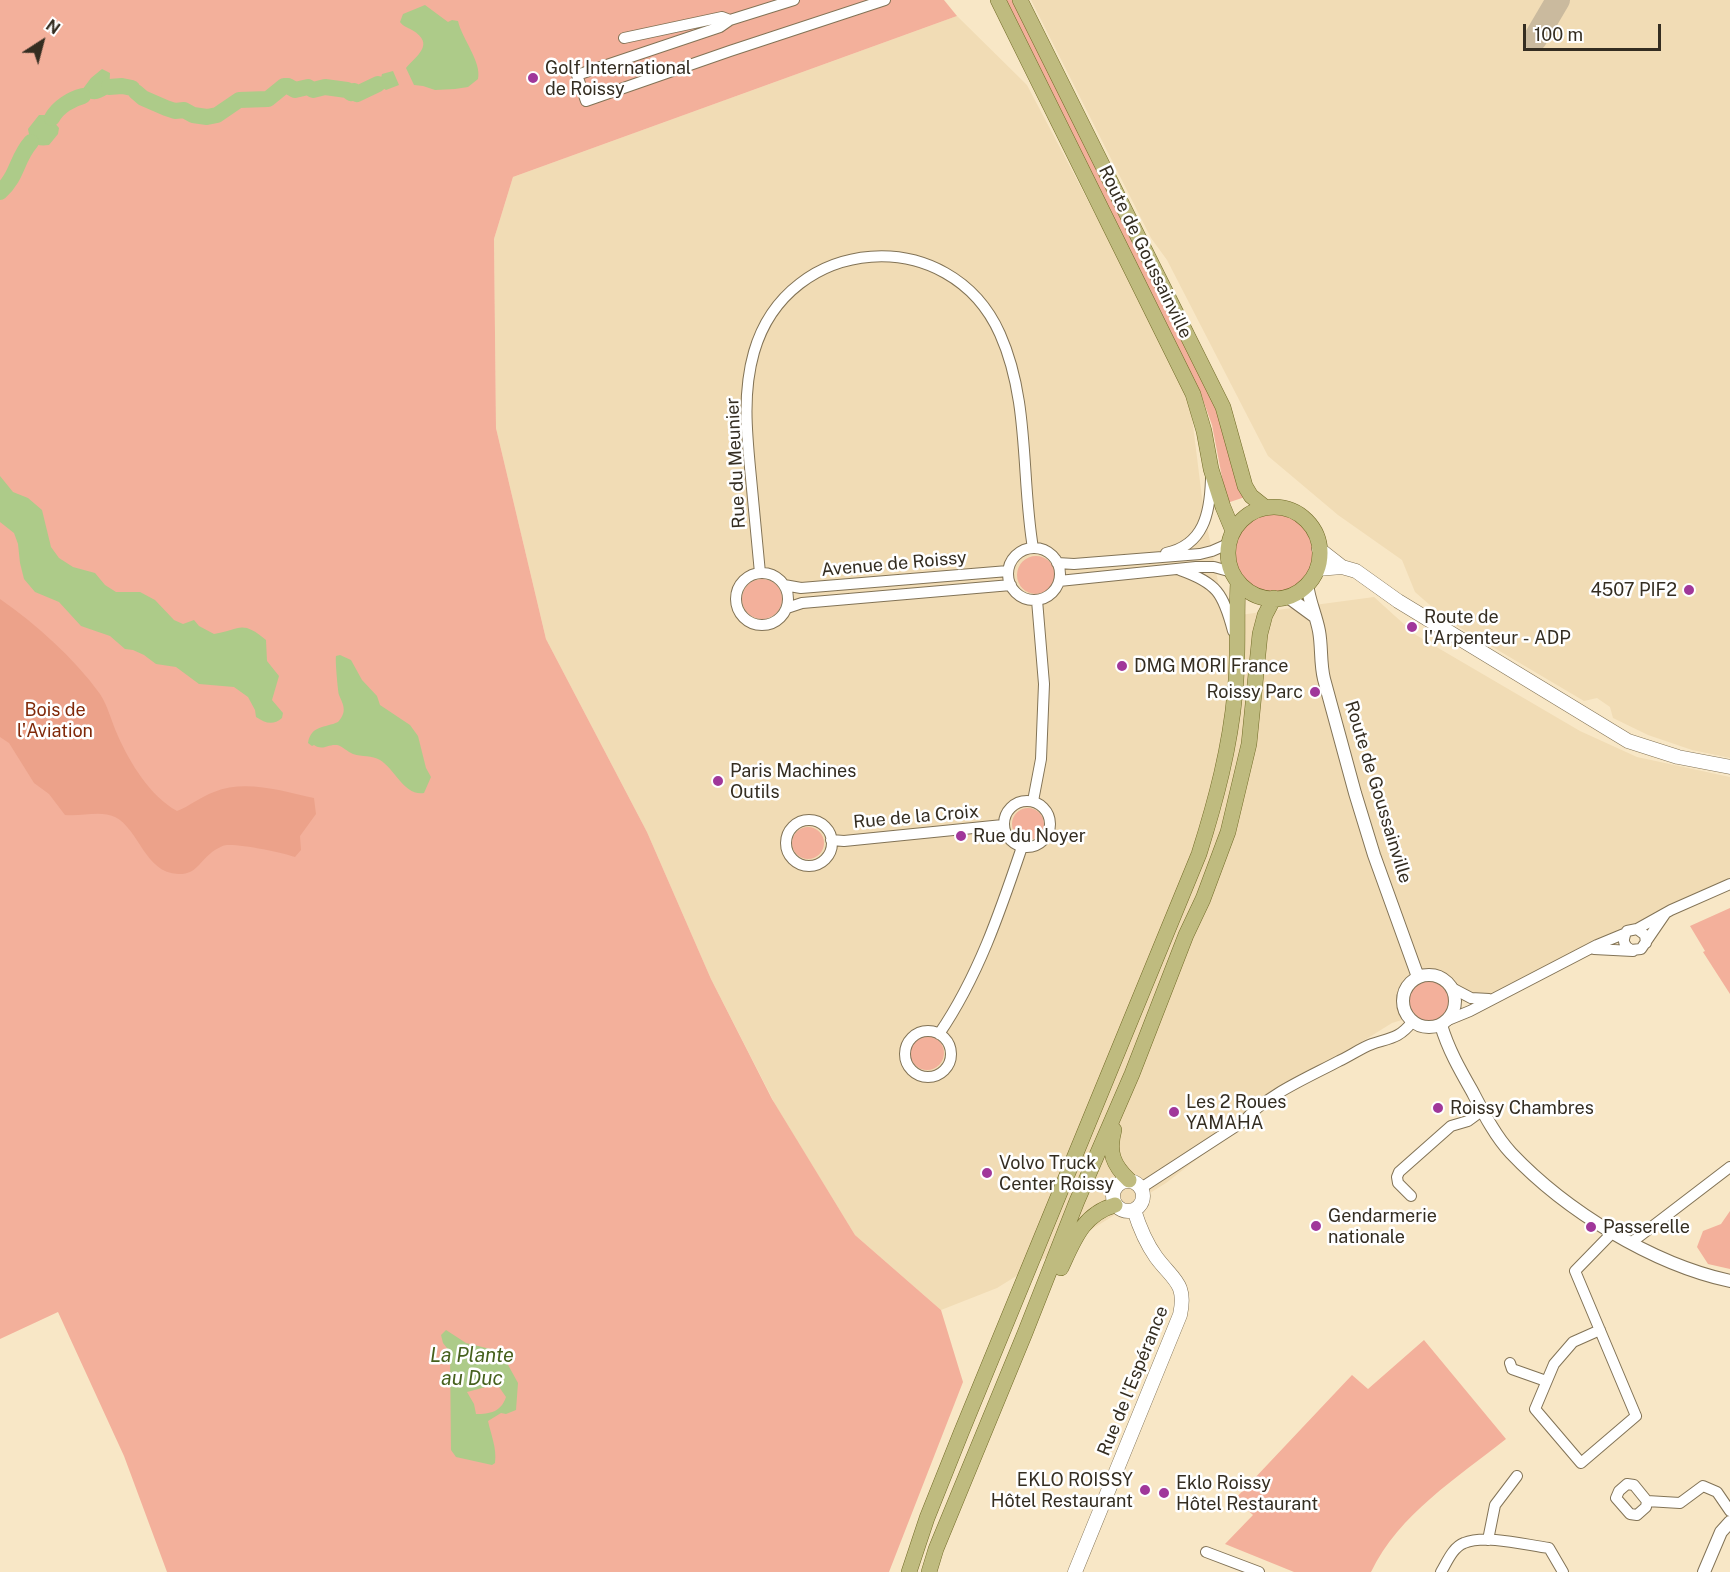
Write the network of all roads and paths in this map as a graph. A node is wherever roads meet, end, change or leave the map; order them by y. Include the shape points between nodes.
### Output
1 (794, 0) edge
2 (885, 0) edge
3 (998, 0) edge
4 (1020, 0) edge
5 (730, 20) junction
6 (624, 38) dead end
7 (1211, 469) junction
8 (1266, 507) junction
9 (1231, 537) junction
10 (1033, 548) junction
11 (1319, 549) junction
12 (1145, 558) junction
13 (1057, 563) junction
14 (1342, 567) junction
15 (1317, 569) junction
16 (1180, 570) junction
17 (1008, 571) junction
18 (760, 573) junction
19 (1235, 577) junction
20 (1059, 581) junction
21 (1307, 584) junction
22 (784, 585) junction
23 (1011, 585) junction
24 (1281, 598) junction
25 (1037, 600) junction
26 (787, 608) junction
27 (1314, 616) junction
28 (1238, 652) junction
29 (1730, 767) edge
30 (1033, 801) junction
31 (1004, 825) junction
32 (831, 840) junction
33 (1022, 847) junction
34 (1730, 884) edge
35 (1665, 914) junction
36 (1637, 929) junction
37 (1626, 933) junction
38 (1646, 943) junction
39 (1591, 949) junction
40 (1633, 951) junction
41 (1418, 977) junction
42 (1452, 988) junction
43 (1492, 999) junction
44 (1412, 1022) junction
45 (1444, 1023) junction
46 (939, 1034) junction
47 (1132, 1074) junction
48 (1483, 1110) junction
49 (1730, 1167) edge
50 (1135, 1184) junction
51 (1411, 1196) dead end
52 (1115, 1205) junction
53 (1134, 1210) junction
54 (1613, 1232) junction
55 (1632, 1242) junction
56 (1730, 1281) edge
57 (1600, 1330) junction
58 (1025, 1333) junction
59 (1510, 1363) dead end
60 (1546, 1381) junction
61 (1517, 1476) dead end
62 (1647, 1501) dead end
63 (1730, 1511) edge
64 (1730, 1522) edge
65 (1488, 1540) junction
66 (1206, 1552) dead end
67 (909, 1572) edge
68 (929, 1572) edge
69 (1075, 1572) edge
70 (1259, 1572) edge
71 (1441, 1572) edge
72 (1563, 1572) edge
73 (1704, 1572) edge

1 - 5 street
2 - 5 street via 586,101 577,75 720,27
3 - 7 main road, Route de Goussainville via 1193,394
4 - 8 main road, Route de Goussainville via 1223,407 1245,486
5 - 6 street via 722,17
7 - 9 main road, Route de Goussainville
7 - 12 street via 1210,506 1199,531 1177,551
8 - 9 main road via 1248,514
8 - 11 main road via 1285,508 1304,518
9 - 12 street via 1212,552
9 - 19 main road via 1229,563
10 - 13 street via 1047,552
10 - 17 street via 1019,553
10 - 18 street, Rue du Meunier via 1019,395 1006,350 990,315 966,287 939,270 897,257 864,257 834,264 798,285 765,324 754,352 746,416
11 - 14 main road
11 - 15 main road
12 - 13 street
13 - 20 street
14 - 15 main road
14 - 29 main road via 1356,571 1398,601 1628,741 1677,757
15 - 21 main road
16 - 19 street via 1214,567
16 - 20 street
16 - 28 street via 1198,576 1219,592 1226,603
17 - 22 street, Avenue de Roissy via 801,588
17 - 23 street
18 - 22 street via 777,578
18 - 26 street via 746,578 737,589 739,613 751,624 768,625 776,622
19 - 24 main road via 1248,591
19 - 28 main road
20 - 25 street via 1051,594
21 - 24 main road
21 - 27 street, Route de Goussainville
22 - 26 street
23 - 25 street via 1022,597
23 - 26 street, Avenue de Roissy via 802,603
24 - 27 street
24 - 47 main road via 1265,615 1260,634 1249,744 1228,832
25 - 30 street via 1044,684 1041,759
27 - 41 street, Route de Goussainville via 1324,679 1354,793
28 - 67 main road via 1229,746 1199,854 961,1433
30 - 31 street via 1012,805
30 - 33 street via 1045,809 1050,830 1043,842
31 - 32 street, Rue de la Croix
31 - 33 street via 1009,839
32 - 32 street via 825,827 805,820 791,828 786,845 794,861 812,866 829,854
33 - 46 street via 986,945
34 - 35 street
35 - 36 street
35 - 38 street
36 - 37 street
36 - 38 street via 1645,935
37 - 39 street
37 - 40 street via 1625,946
38 - 40 street
39 - 40 street
39 - 43 street
41 - 42 street via 1436,976
41 - 44 street via 1405,989 1402,998
42 - 43 street via 1471,998
42 - 45 street via 1455,1004
43 - 45 street
44 - 45 street via 1426,1028
44 - 50 street via 1394,1038 1372,1044 1297,1083 1253,1110 1244,1121
45 - 48 street via 1445,1039
46 - 46 street via 924,1031 910,1039 906,1061 915,1073 936,1076 948,1066 951,1052
47 - 50 main road via 1111,1140 1111,1158 1119,1172
47 - 58 main road
48 - 51 street via 1451,1126 1399,1172 1398,1183
48 - 54 street via 1502,1142 1521,1163 1573,1207
49 - 55 street
50 - 52 main road via 1119,1183 1112,1196
50 - 53 main road via 1143,1193
52 - 53 main road
52 - 58 main road via 1090,1217 1079,1229 1051,1290
53 - 69 main road, Rue de l'Espérance via 1156,1258 1181,1288 1183,1302
54 - 55 street
54 - 57 street via 1575,1271
55 - 56 street via 1658,1256
57 - 60 street via 1573,1342 1554,1364
57 - 60 street via 1636,1416 1581,1463 1535,1408
58 - 68 main road
59 - 60 street via 1512,1369
61 - 65 street via 1495,1505
62 - 63 street via 1680,1503 1703,1486 1717,1492
64 - 73 street via 1721,1532
65 - 71 street via 1464,1543
65 - 72 street via 1549,1548
66 - 70 street

